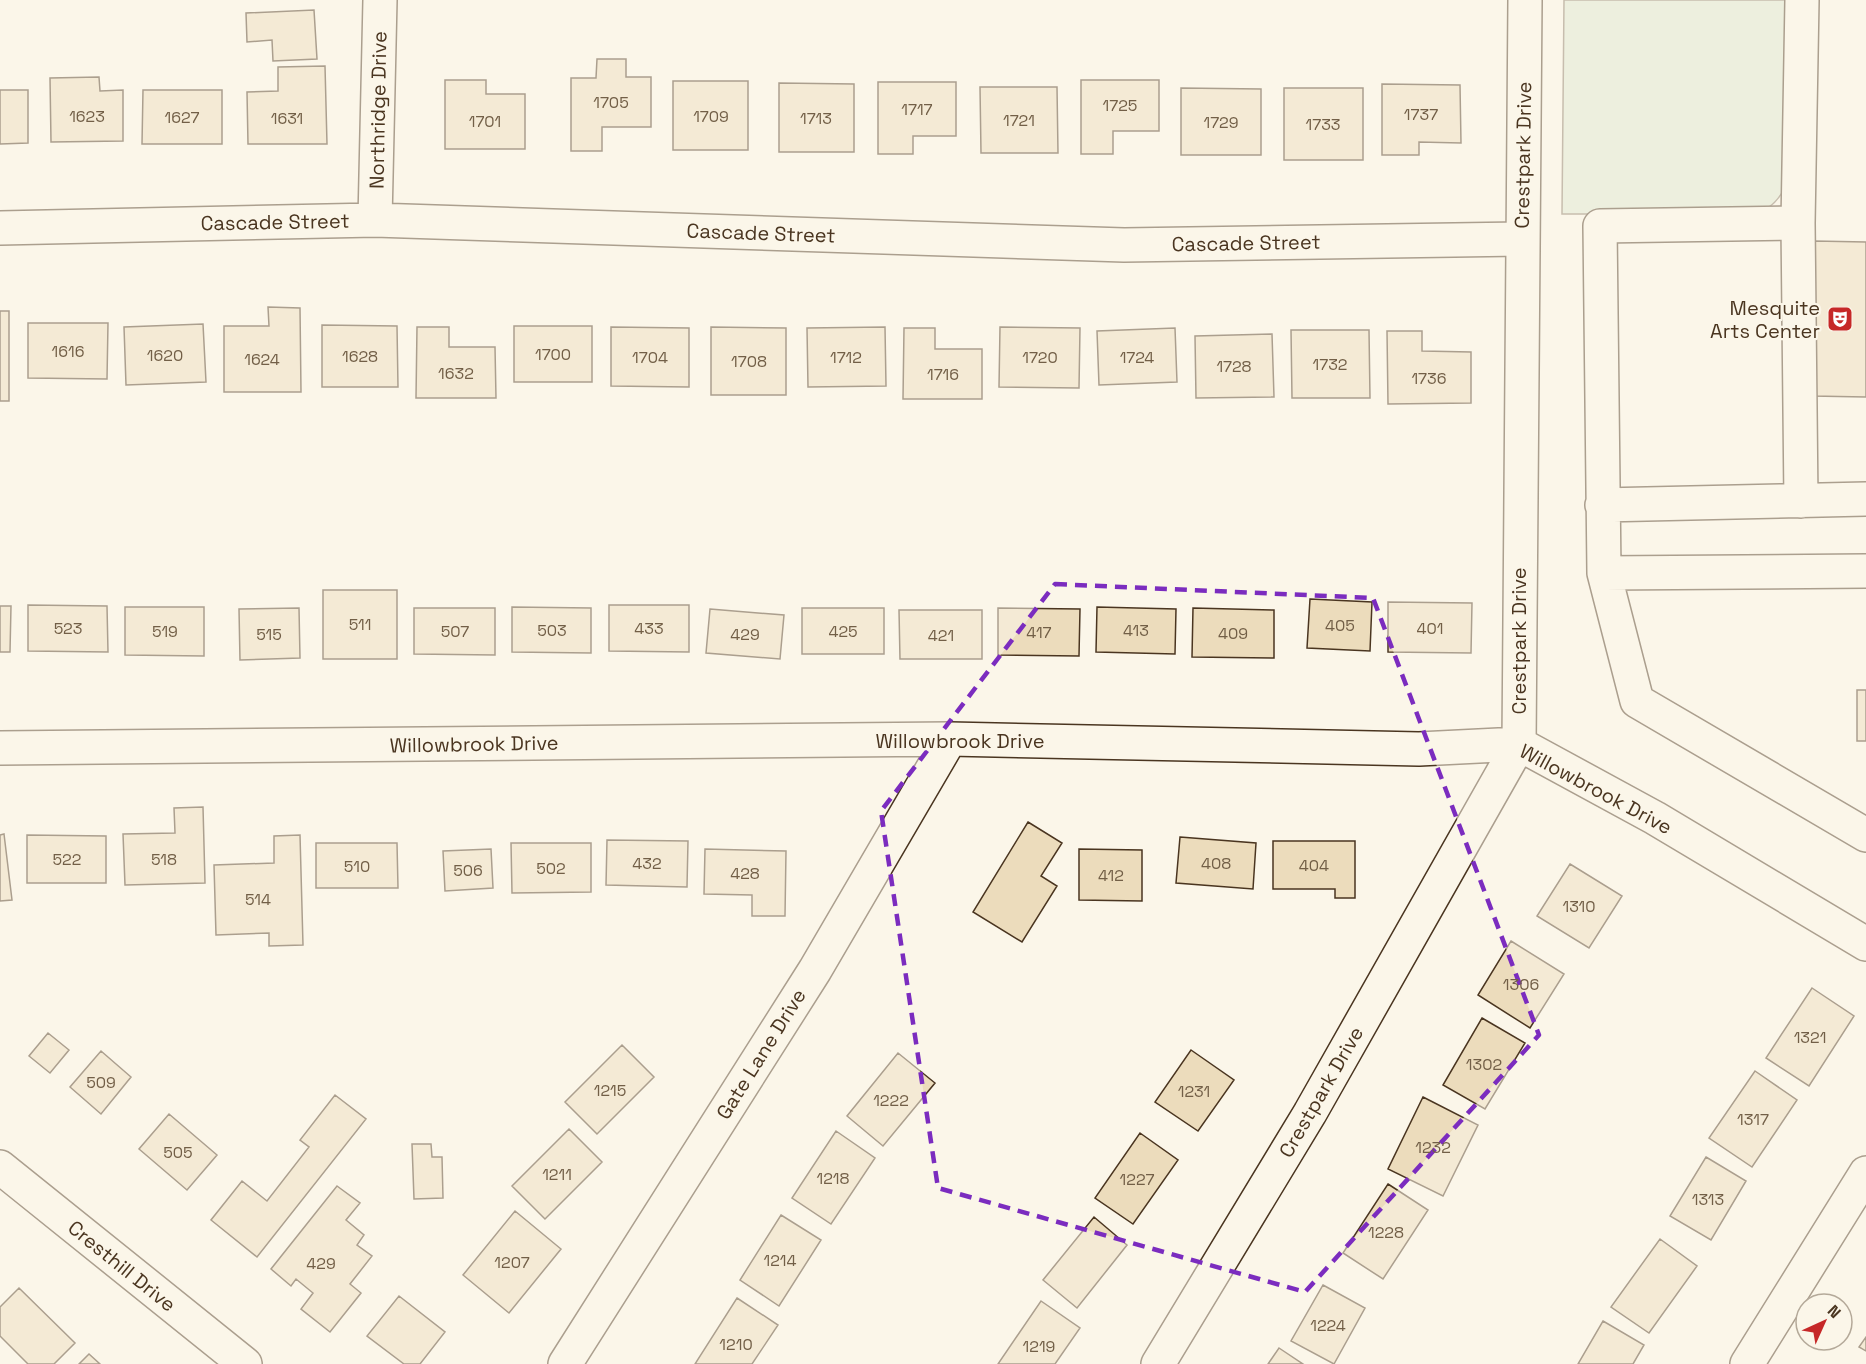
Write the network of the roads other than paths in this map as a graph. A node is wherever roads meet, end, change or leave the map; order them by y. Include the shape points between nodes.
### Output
1 (380, 0) edge
2 (1525, 0) edge
3 (1802, 0) edge
4 (375, 220) junction
5 (1798, 223) junction
6 (0, 228) edge
7 (1521, 239) junction
8 (1866, 499) edge
9 (1801, 501) junction
10 (1602, 505) junction
11 (1866, 571) edge
12 (1604, 573) junction
13 (950, 739) junction
14 (1519, 744) junction
15 (0, 748) edge
16 (1866, 835) edge
17 (1866, 944) edge
18 (0, 1167) edge
19 (1866, 1173) edge
20 (245, 1364) edge
21 (565, 1364) edge
22 (1158, 1364) edge
23 (1747, 1364) edge

1 - 4 street, Northridge Drive
2 - 7 street, Crestpark Drive
3 - 5 street
4 - 6 street, Cascade Street
4 - 7 street, Cascade Street via 1124,245
5 - 9 street
5 - 10 street via 1600,226
7 - 14 street, Crestpark Drive
8 - 9 street
9 - 10 street
10 - 12 street
11 - 12 street
12 - 16 street via 1636,701
13 - 14 street, Willowbrook Drive via 1419,749
13 - 15 street, Willowbrook Drive
13 - 21 street, Gate Lane Drive via 815,970
14 - 17 street, Willowbrook Drive via 1655,818
14 - 22 street, Crestpark Drive via 1310,1113
18 - 20 street, Cresthill Drive
19 - 23 street

